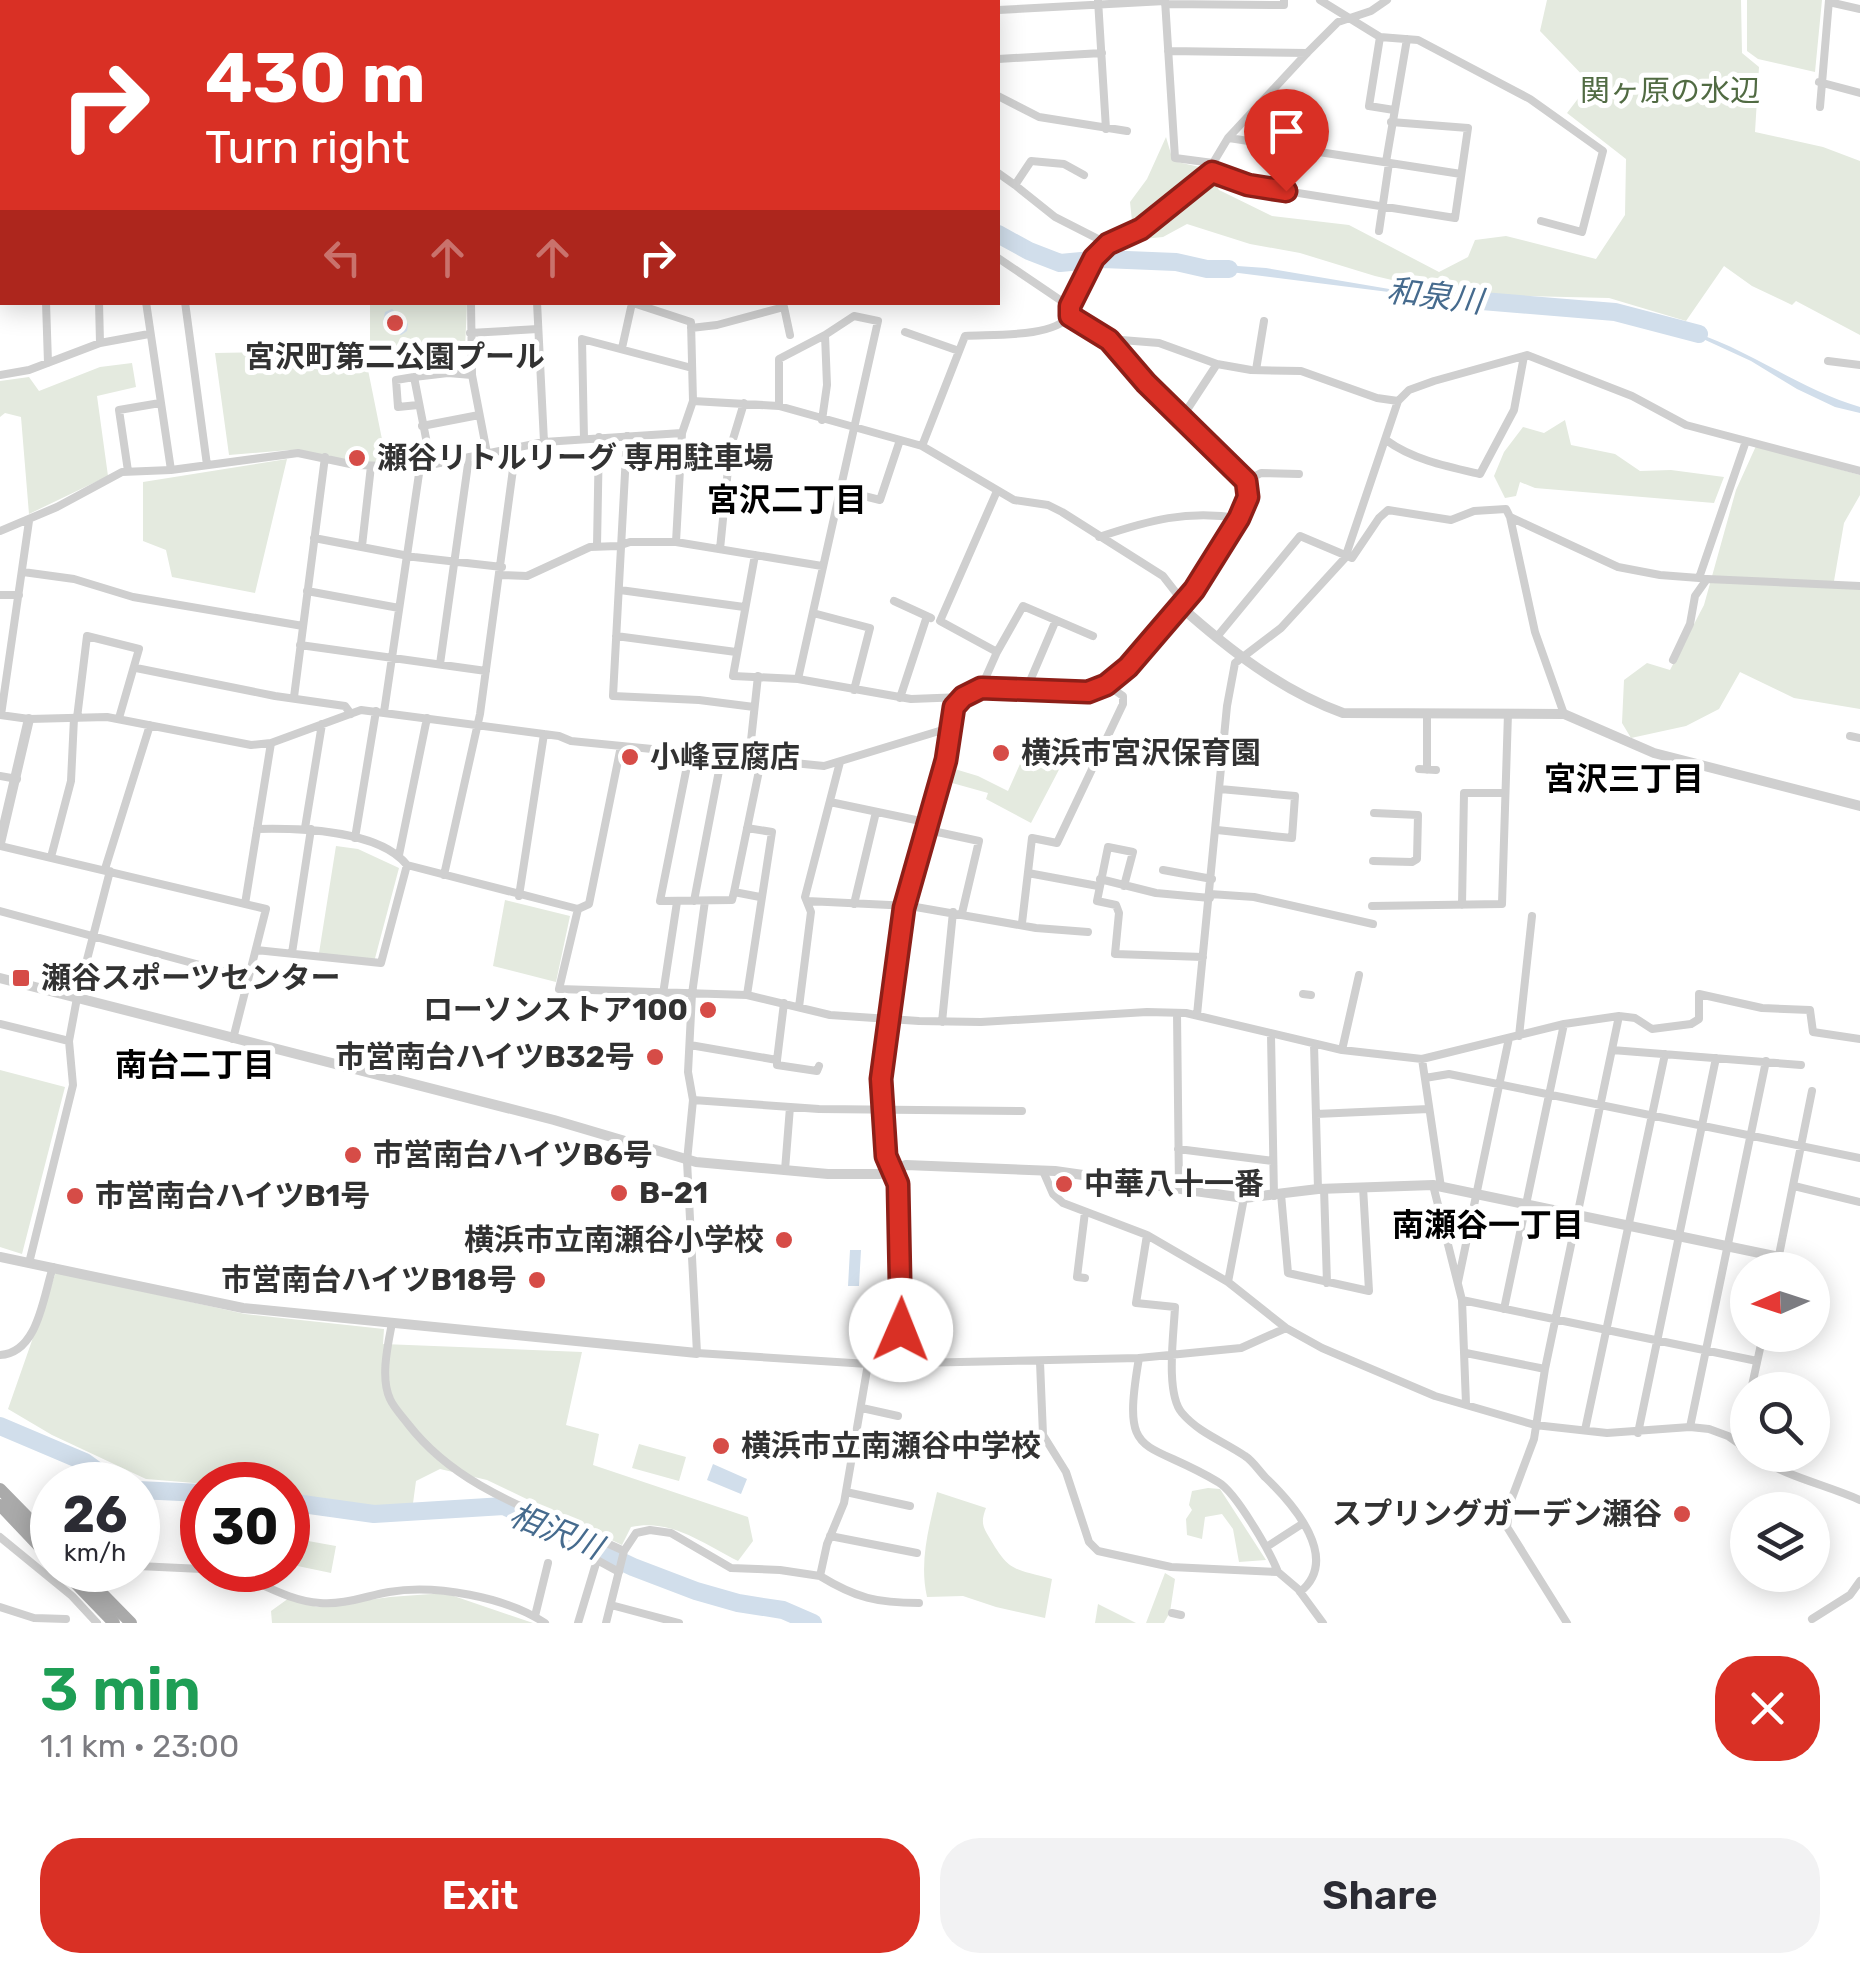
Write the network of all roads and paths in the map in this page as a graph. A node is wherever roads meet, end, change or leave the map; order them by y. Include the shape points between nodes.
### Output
1 (1284, 0) edge
2 (1320, 0) edge
3 (1387, 0) edge
4 (1829, 1) edge
5 (1098, 2) edge
6 (1165, 2) edge
7 (1860, 9) edge
8 (1000, 10) edge
9 (1347, 19) junction
10 (1380, 37) junction
11 (1407, 38) junction
12 (1168, 51) junction
13 (1307, 52) junction
14 (1102, 53) junction
15 (1000, 59) edge
16 (1819, 82) junction
17 (1860, 93) edge
18 (1000, 97) edge
19 (1820, 108) dead end
20 (1394, 110) junction
21 (1391, 122) junction
22 (1106, 130) junction
23 (1127, 131) dead end
24 (1228, 138) junction
25 (1293, 148) junction
26 (1388, 162) junction
27 (1212, 167) junction
28 (1000, 174) edge
29 (1084, 174) dead end
30 (1461, 174) junction
31 (1016, 185) junction
32 (1286, 191) junction
33 (1382, 207) junction
34 (1541, 221) dead end
35 (1379, 230) dead end
36 (1108, 244) junction
37 (1000, 259) edge
38 (46, 305) edge
39 (99, 305) edge
40 (146, 305) edge
41 (184, 305) edge
42 (471, 305) edge
43 (537, 305) edge
44 (631, 305) edge
45 (637, 305) edge
46 (1070, 306) junction
47 (1070, 316) junction
48 (1264, 321) dead end
49 (691, 328) junction
50 (538, 329) junction
51 (904, 332) dead end
52 (470, 333) junction
53 (149, 334) junction
54 (826, 335) junction
55 (790, 336) dead end
56 (1109, 340) junction
57 (100, 343) junction
58 (622, 348) junction
59 (959, 350) junction
60 (1524, 356) junction
61 (1828, 361) dead end
62 (48, 363) junction
63 (1217, 364) junction
64 (1860, 366) edge
65 (692, 368) junction
66 (1256, 370) junction
67 (0, 375) edge
68 (472, 375) junction
69 (414, 377) junction
70 (693, 401) junction
71 (1398, 401) junction
72 (160, 403) junction
73 (744, 403) junction
74 (418, 405) junction
75 (780, 406) junction
76 (479, 415) junction
77 (1181, 419) junction
78 (822, 420) junction
79 (422, 426) junction
80 (855, 429) junction
81 (682, 433) junction
82 (627, 436) junction
83 (598, 437) junction
84 (584, 438) junction
85 (900, 440) junction
86 (1386, 440) junction
87 (1746, 441) junction
88 (544, 442) junction
89 (922, 446) junction
90 (516, 448) junction
91 (487, 453) junction
92 (468, 456) junction
93 (324, 457) junction
94 (431, 464) junction
95 (207, 465) junction
96 (371, 466) junction
97 (420, 467) junction
98 (171, 470) junction
99 (1860, 470) edge
100 (128, 471) junction
101 (1299, 474) dead end
102 (1246, 481) junction
103 (840, 490) junction
104 (997, 491) junction
105 (1510, 517) junction
106 (1239, 518) junction
107 (29, 520) junction
108 (0, 531) edge
109 (1100, 537) junction
110 (314, 538) junction
111 (676, 542) junction
112 (624, 544) junction
113 (362, 546) junction
114 (597, 546) junction
115 (720, 549) junction
116 (407, 555) junction
117 (755, 555) junction
118 (1346, 558) junction
119 (454, 562) junction
120 (822, 566) junction
121 (501, 571) junction
122 (22, 572) junction
123 (1703, 579) junction
124 (1860, 586) edge
125 (620, 590) junction
126 (307, 591) junction
127 (0, 595) edge
128 (19, 596) junction
129 (894, 601) dead end
130 (1182, 605) junction
131 (744, 607) junction
132 (400, 608) junction
133 (813, 613) junction
134 (927, 616) junction
135 (1056, 620) junction
136 (940, 621) junction
137 (303, 626) junction
138 (616, 636) junction
139 (1093, 636) dead end
140 (1216, 638) junction
141 (300, 645) junction
142 (736, 652) junction
143 (997, 652) junction
144 (1240, 657) junction
145 (392, 658) junction
146 (1673, 660) dead end
147 (440, 664) junction
148 (136, 668) junction
149 (486, 671) junction
150 (758, 676) junction
151 (798, 679) junction
152 (1106, 685) junction
153 (981, 688) junction
154 (1028, 688) junction
155 (854, 690) junction
156 (294, 696) junction
157 (963, 697) junction
158 (900, 698) junction
159 (754, 708) junction
160 (380, 711) junction
161 (351, 714) junction
162 (1508, 714) junction
163 (1564, 714) junction
164 (1, 715) edge
165 (1427, 715) junction
166 (75, 718) junction
167 (119, 718) junction
168 (427, 718) junction
169 (29, 719) junction
170 (322, 724) junction
171 (478, 724) junction
172 (150, 725) junction
173 (949, 728) junction
174 (544, 734) junction
175 (1850, 736) dead end
176 (1860, 738) edge
177 (271, 743) junction
178 (622, 746) junction
179 (690, 751) junction
180 (722, 756) junction
181 (749, 760) junction
182 (761, 762) junction
183 (840, 762) junction
184 (1427, 770) dead end
185 (0, 776) edge
186 (18, 779) junction
187 (1220, 789) junction
188 (1504, 793) junction
189 (830, 802) junction
190 (1860, 806) edge
191 (876, 812) junction
192 (1374, 813) dead end
193 (929, 826) junction
194 (747, 828) junction
195 (257, 829) junction
196 (308, 829) junction
197 (1217, 830) junction
198 (356, 838) junction
199 (0, 845) edge
200 (399, 855) junction
201 (51, 857) junction
202 (1373, 861) dead end
203 (407, 865) junction
204 (108, 870) junction
205 (1163, 870) dead end
206 (1028, 873) junction
207 (444, 875) junction
208 (1212, 879) junction
209 (1099, 882) junction
210 (1124, 886) junction
211 (734, 892) junction
212 (519, 896) junction
213 (1210, 896) junction
214 (760, 898) junction
215 (694, 901) junction
216 (808, 901) junction
217 (677, 902) junction
218 (705, 902) junction
219 (245, 904) junction
220 (854, 904) junction
221 (1462, 904) junction
222 (1372, 906) dead end
223 (578, 908) junction
224 (904, 908) junction
225 (0, 911) edge
226 (957, 912) junction
227 (1532, 916) dead end
228 (1022, 923) junction
229 (1372, 924) dead end
230 (1088, 932) dead end
231 (93, 936) junction
232 (256, 950) junction
233 (292, 954) junction
234 (1203, 957) junction
235 (1359, 975) dead end
236 (0, 978) edge
237 (248, 978) junction
238 (663, 994) junction
239 (692, 994) junction
240 (746, 995) junction
241 (77, 998) junction
242 (784, 1003) junction
243 (799, 1007) junction
244 (1177, 1013) junction
245 (1196, 1015) junction
246 (1618, 1016) junction
247 (889, 1019) junction
248 (942, 1022) junction
249 (0, 1024) edge
250 (1564, 1024) junction
251 (1272, 1035) junction
252 (1514, 1037) junction
253 (233, 1038) junction
254 (1860, 1039) edge
255 (69, 1040) junction
256 (1314, 1044) junction
257 (690, 1045) junction
258 (1342, 1050) junction
259 (1612, 1050) junction
260 (1665, 1054) junction
261 (1716, 1058) junction
262 (1422, 1059) junction
263 (777, 1060) junction
264 (1766, 1061) junction
265 (1801, 1065) dead end
266 (819, 1066) dead end
267 (1425, 1078) junction
268 (1500, 1084) junction
269 (1812, 1092) dead end
270 (1549, 1094) junction
271 (694, 1100) junction
272 (1600, 1105) junction
273 (790, 1107) junction
274 (883, 1110) junction
275 (1429, 1110) junction
276 (1022, 1111) dead end
277 (1316, 1114) junction
278 (1652, 1116) junction
279 (1701, 1127) junction
280 (1751, 1137) junction
281 (1178, 1148) junction
282 (1802, 1148) junction
283 (1860, 1158) edge
284 (687, 1160) junction
285 (1274, 1161) junction
286 (785, 1170) junction
287 (892, 1170) junction
288 (1043, 1170) junction
289 (1437, 1186) junction
290 (1794, 1186) junction
291 (1363, 1187) junction
292 (1179, 1188) junction
293 (1321, 1188) junction
294 (1278, 1195) junction
295 (1476, 1195) junction
296 (1244, 1198) junction
297 (1860, 1202) edge
298 (1526, 1205) junction
299 (1085, 1212) junction
300 (1577, 1215) junction
301 (1628, 1226) junction
302 (1147, 1235) junction
303 (1678, 1236) junction
304 (1728, 1247) junction
305 (1743, 1252) edge
306 (1780, 1252) edge
307 (0, 1257) edge
308 (30, 1263) junction
309 (53, 1267) junction
310 (1086, 1278) dead end
311 (1228, 1282) junction
312 (1458, 1282) junction
313 (1328, 1283) junction
314 (1462, 1300) junction
315 (1504, 1309) junction
316 (1555, 1320) junction
317 (392, 1322) junction
318 (1286, 1328) junction
319 (1606, 1330) junction
320 (1657, 1341) junction
321 (1706, 1351) junction
322 (1466, 1352) junction
323 (1759, 1352) edge
324 (697, 1353) junction
325 (1173, 1353) junction
326 (0, 1355) edge
327 (1139, 1358) junction
328 (1757, 1361) junction
329 (1040, 1362) junction
330 (868, 1364) junction
331 (900, 1364) junction
332 (1545, 1369) junction
333 (1755, 1372) edge
334 (1466, 1404) junction
335 (862, 1408) junction
336 (898, 1416) dead end
337 (1535, 1425) junction
338 (1690, 1427) junction
339 (1585, 1430) junction
340 (1638, 1432) junction
341 (1730, 1440) edge
342 (854, 1448) junction
343 (890, 1455) dead end
344 (1778, 1472) edge
345 (0, 1488) edge
346 (846, 1492) junction
347 (1860, 1500) edge
348 (0, 1506) edge
349 (910, 1506) dead end
350 (30, 1521) edge
351 (1302, 1524) junction
352 (30, 1527) edge
353 (830, 1536) junction
354 (0, 1537) edge
355 (1268, 1546) junction
356 (917, 1552) dead end
357 (623, 1554) junction
358 (548, 1564) dead end
359 (620, 1570) junction
360 (1278, 1572) junction
361 (820, 1576) junction
362 (1860, 1581) edge
363 (84, 1592) edge
364 (101, 1592) edge
365 (285, 1592) edge
366 (1300, 1592) junction
367 (920, 1603) dead end
368 (611, 1605) junction
369 (0, 1607) edge
370 (535, 1616) junction
371 (66, 1619) dead end
372 (1812, 1620) dead end
373 (97, 1623) edge
374 (114, 1623) edge
375 (131, 1623) edge
376 (545, 1623) edge
377 (578, 1623) edge
378 (606, 1623) edge
379 (678, 1623) edge
380 (1323, 1623) edge
381 (1567, 1623) edge

1 - 6 street
2 - 9 street
3 - 9 street
4 - 7 street
4 - 16 street
5 - 6 street
5 - 8 street
5 - 14 street
6 - 12 street
9 - 10 street
9 - 13 street
10 - 11 street
10 - 20 street via 1369,106
11 - 20 street
11 - 34 street via 1530,99 1603,151 1582,232
12 - 13 street
12 - 27 street via 1175,158
13 - 24 street
14 - 15 street
14 - 22 street
16 - 17 street
16 - 19 street
18 - 22 street via 1039,118
20 - 21 street
21 - 26 street
21 - 30 street via 1468,128
22 - 23 street
24 - 25 street
24 - 27 street
25 - 26 street
25 - 32 street
26 - 30 street
26 - 33 street
27 - 32 street via 1248,185
27 - 36 street via 1141,229
28 - 31 street
29 - 31 street via 1032,161
30 - 33 street via 1454,218
31 - 36 street via 1055,217
32 - 33 street
33 - 35 street
36 - 46 street
37 - 46 street
38 - 62 street
39 - 57 street
40 - 53 street
41 - 95 street
42 - 52 street
43 - 50 street
44 - 58 street
45 - 49 street via 691,322
46 - 47 street
47 - 56 street
47 - 59 street via 1048,330 965,336
48 - 66 street
49 - 55 street via 784,307
49 - 65 street
50 - 52 street
50 - 88 street
51 - 59 street
52 - 68 street
53 - 57 street
53 - 72 street
54 - 75 street via 778,359
54 - 78 street
54 - 80 street via 854,316 878,321
56 - 63 street via 1159,343
56 - 77 street
57 - 62 street
58 - 65 street
58 - 84 street via 582,340
59 - 89 street
60 - 71 street via 1434,381
60 - 86 street via 1514,410 1480,474
60 - 87 street via 1632,396 1686,426
61 - 64 street
62 - 67 street
63 - 66 street
63 - 77 street
65 - 70 street
66 - 71 street via 1300,371
68 - 69 street
68 - 76 street
69 - 74 street
69 - 74 street via 396,380 398,407
70 - 73 street
70 - 81 street
71 - 86 street
72 - 98 street
72 - 100 street via 118,410
73 - 75 street
73 - 115 street via 730,450
74 - 79 street
75 - 78 street
76 - 79 street
76 - 91 street
77 - 102 street
78 - 80 street
79 - 94 street
80 - 85 street
80 - 103 street
81 - 82 street
81 - 111 street
82 - 83 street
82 - 112 street
83 - 84 street
83 - 114 street
84 - 88 street
85 - 89 street
85 - 103 street via 880,500
86 - 118 street
87 - 99 street
87 - 123 street
88 - 90 street
89 - 104 street
90 - 91 street
90 - 121 street
91 - 92 street
92 - 94 street
92 - 119 street
93 - 95 street via 298,452
93 - 96 street
93 - 110 street
94 - 97 street
95 - 98 street
96 - 97 street
96 - 113 street
97 - 116 street
98 - 100 street
100 - 107 street
101 - 102 street
102 - 106 street
103 - 120 street
104 - 109 street via 1048,505
104 - 136 street
105 - 118 street via 1506,509 1451,520 1388,510 1356,555
105 - 123 street via 1618,567
105 - 163 street via 1535,632
106 - 109 street via 1154,518
106 - 130 street
107 - 108 street
107 - 122 street
109 - 130 street via 1163,576
110 - 113 street
110 - 126 street
111 - 112 street
111 - 115 street
112 - 114 street
112 - 125 street
113 - 116 street
114 - 121 street via 537,573
115 - 117 street
116 - 119 street
116 - 132 street
117 - 120 street
117 - 131 street
118 - 140 street via 1300,536
118 - 144 street via 1281,628
119 - 121 street
119 - 147 street
120 - 133 street
121 - 149 street
122 - 128 street
122 - 137 street
123 - 124 street
123 - 146 street
125 - 131 street
125 - 138 street
126 - 132 street
126 - 137 street
127 - 128 street
128 - 164 street
129 - 134 street
130 - 140 street
130 - 152 street
131 - 142 street
132 - 145 street
133 - 151 street
133 - 155 street via 870,628
134 - 136 street
134 - 158 street
135 - 139 street
135 - 143 street via 1024,606
135 - 154 street
136 - 143 street
137 - 141 street
138 - 142 street
138 - 159 street via 613,696
140 - 144 street
141 - 145 street
141 - 156 street
142 - 150 street via 732,676
143 - 153 street
144 - 165 street via 1343,714
144 - 187 street via 1226,706
145 - 147 street
145 - 160 street
147 - 149 street
148 - 156 street
148 - 166 street via 140,649 88,636
148 - 167 street
149 - 171 street
150 - 151 street
150 - 159 street
151 - 155 street
152 - 154 street via 1088,692
152 - 206 street via 1123,696 1123,704 1057,843 1032,838
153 - 154 street
153 - 157 street
155 - 158 street
156 - 161 street via 345,706
157 - 158 street
157 - 173 street
159 - 181 street
160 - 161 street
160 - 168 street
160 - 198 street
161 - 170 street
162 - 163 street
162 - 165 street
162 - 188 street
163 - 190 street via 1654,753
164 - 169 street
165 - 184 street
166 - 167 street
166 - 169 street
166 - 201 street via 71,782
167 - 172 street
168 - 171 street
168 - 200 street
169 - 186 street
170 - 177 street
170 - 196 street
171 - 174 street
171 - 207 street
172 - 177 street
172 - 204 street
173 - 183 street
173 - 193 street
174 - 178 street
174 - 212 street
175 - 176 street
177 - 195 street
178 - 179 street
178 - 223 street via 589,904
179 - 180 street
179 - 217 street via 660,901
180 - 181 street
180 - 215 street
181 - 182 street
182 - 183 street
182 - 194 street
183 - 189 street
185 - 186 street
186 - 199 street
187 - 197 street
187 - 197 street via 1295,796 1292,838
188 - 221 street via 1464,793
188 - 221 street via 1505,898 1497,905
189 - 191 street
189 - 216 street
191 - 193 street
191 - 220 street
192 - 202 street via 1418,815 1418,838 1412,862
193 - 224 street
193 - 226 street via 980,841
194 - 211 street
194 - 214 street via 772,832
195 - 196 street
195 - 219 street
196 - 198 street
196 - 233 street
197 - 208 street
198 - 200 street
199 - 201 street
200 - 203 street
201 - 204 street
203 - 207 street
203 - 233 street via 381,963
204 - 219 street
204 - 231 street
205 - 208 street
206 - 209 street
206 - 228 street
207 - 212 street
208 - 213 street
209 - 210 street
209 - 210 street via 1108,847 1133,852
209 - 234 street via 1097,900 1116,905 1119,913 1116,954
210 - 213 street
211 - 214 street
211 - 218 street via 732,900
212 - 223 street
213 - 229 street via 1254,898
213 - 234 street
214 - 240 street
215 - 217 street
215 - 218 street
216 - 220 street
216 - 243 street
217 - 238 street
218 - 239 street
219 - 232 street via 266,909
220 - 224 street
221 - 222 street
223 - 238 street via 559,989
224 - 226 street
224 - 247 street
225 - 231 street
226 - 228 street
226 - 248 street
227 - 252 street
228 - 230 street
231 - 237 street
231 - 241 street
232 - 233 street
232 - 237 street
234 - 245 street
235 - 258 street
236 - 241 street
237 - 253 street
238 - 239 street
239 - 240 street
239 - 257 street
240 - 242 street
241 - 253 street
241 - 255 street
242 - 243 street
242 - 263 street
243 - 247 street
244 - 245 street
244 - 248 street
244 - 281 street
245 - 251 street
246 - 250 street
246 - 254 street via 1652,1029 1691,1024 1699,1019 1699,994 1810,1010 1812,1032
246 - 259 street
247 - 248 street
247 - 274 street
249 - 255 street
250 - 252 street
250 - 270 street
251 - 256 street
251 - 285 street
252 - 262 street
252 - 268 street
253 - 284 street
255 - 308 street via 73,1085
256 - 258 street
256 - 277 street
257 - 263 street
257 - 271 street
258 - 262 street
259 - 260 street
259 - 272 street
260 - 261 street
260 - 278 street
261 - 264 street
261 - 279 street
262 - 267 street
263 - 266 street via 817,1071
264 - 265 street
264 - 280 street
267 - 268 street via 1449,1074
267 - 275 street
268 - 270 street
268 - 295 street
269 - 282 street
270 - 272 street
270 - 298 street
271 - 273 street
271 - 284 street
272 - 278 street
272 - 300 street
273 - 274 street
273 - 286 street
274 - 276 street
274 - 287 street
275 - 277 street
275 - 289 street
277 - 293 street
278 - 279 street
278 - 301 street
279 - 280 street
279 - 303 street
280 - 282 street
280 - 304 street
281 - 285 street
281 - 292 street
282 - 283 street
282 - 290 street
284 - 286 street
284 - 324 street
285 - 294 street
286 - 287 street
287 - 288 street
287 - 331 street via 898,1184
288 - 292 street
288 - 299 street via 1053,1194
289 - 291 street
289 - 295 street
289 - 312 street
290 - 297 street
290 - 306 street
291 - 293 street
291 - 313 street via 1369,1291
292 - 296 street
293 - 294 street
293 - 313 street
294 - 296 street
294 - 313 street via 1288,1273
295 - 298 street
295 - 312 street
296 - 311 street
298 - 300 street
298 - 315 street
299 - 302 street
299 - 310 street via 1077,1278
300 - 301 street
300 - 316 street
301 - 303 street
301 - 319 street
302 - 311 street
302 - 325 street via 1136,1304 1176,1307
303 - 304 street
303 - 320 street
304 - 305 street
304 - 321 street
307 - 308 street
308 - 309 street
309 - 317 street via 243,1308
309 - 326 street via 26,1343 16,1354
311 - 318 street
312 - 314 street
314 - 315 street
314 - 322 street
315 - 316 street
316 - 319 street
316 - 332 street
317 - 324 street
317 - 357 street via 390,1399 426,1446 508,1503 566,1523
318 - 325 street via 1241,1348
318 - 334 street
319 - 320 street
319 - 339 street
320 - 321 street
320 - 340 street
321 - 328 street
321 - 338 street
322 - 332 street
322 - 334 street
323 - 328 street
324 - 330 street
325 - 327 street
325 - 351 street via 1182,1414 1206,1436 1248,1457
327 - 329 street
327 - 355 street via 1132,1402 1138,1437 1147,1448 1222,1484
328 - 333 street
329 - 331 street
329 - 360 street via 1043,1435 1098,1551 1171,1567
330 - 331 street
330 - 335 street
332 - 337 street
334 - 337 street
335 - 336 street
335 - 342 street
337 - 339 street
337 - 381 street via 1507,1527
338 - 340 street
338 - 341 street
339 - 340 street
342 - 343 street
342 - 346 street
344 - 347 street
345 - 350 main road
346 - 349 street
346 - 353 street
348 - 352 main road
351 - 355 street
351 - 366 street via 1317,1564 1314,1581
353 - 356 street
353 - 361 street
354 - 373 street
355 - 360 street
357 - 359 street
357 - 361 street via 636,1533 650,1530 671,1533 731,1568
358 - 370 street
359 - 368 street
359 - 377 street via 597,1560
360 - 366 street
361 - 367 street via 875,1602
362 - 372 street
363 - 374 main road
364 - 375 main road
365 - 370 street via 314,1603 341,1603 441,1589
366 - 380 street
368 - 378 street
368 - 379 street
369 - 371 street
370 - 376 street

